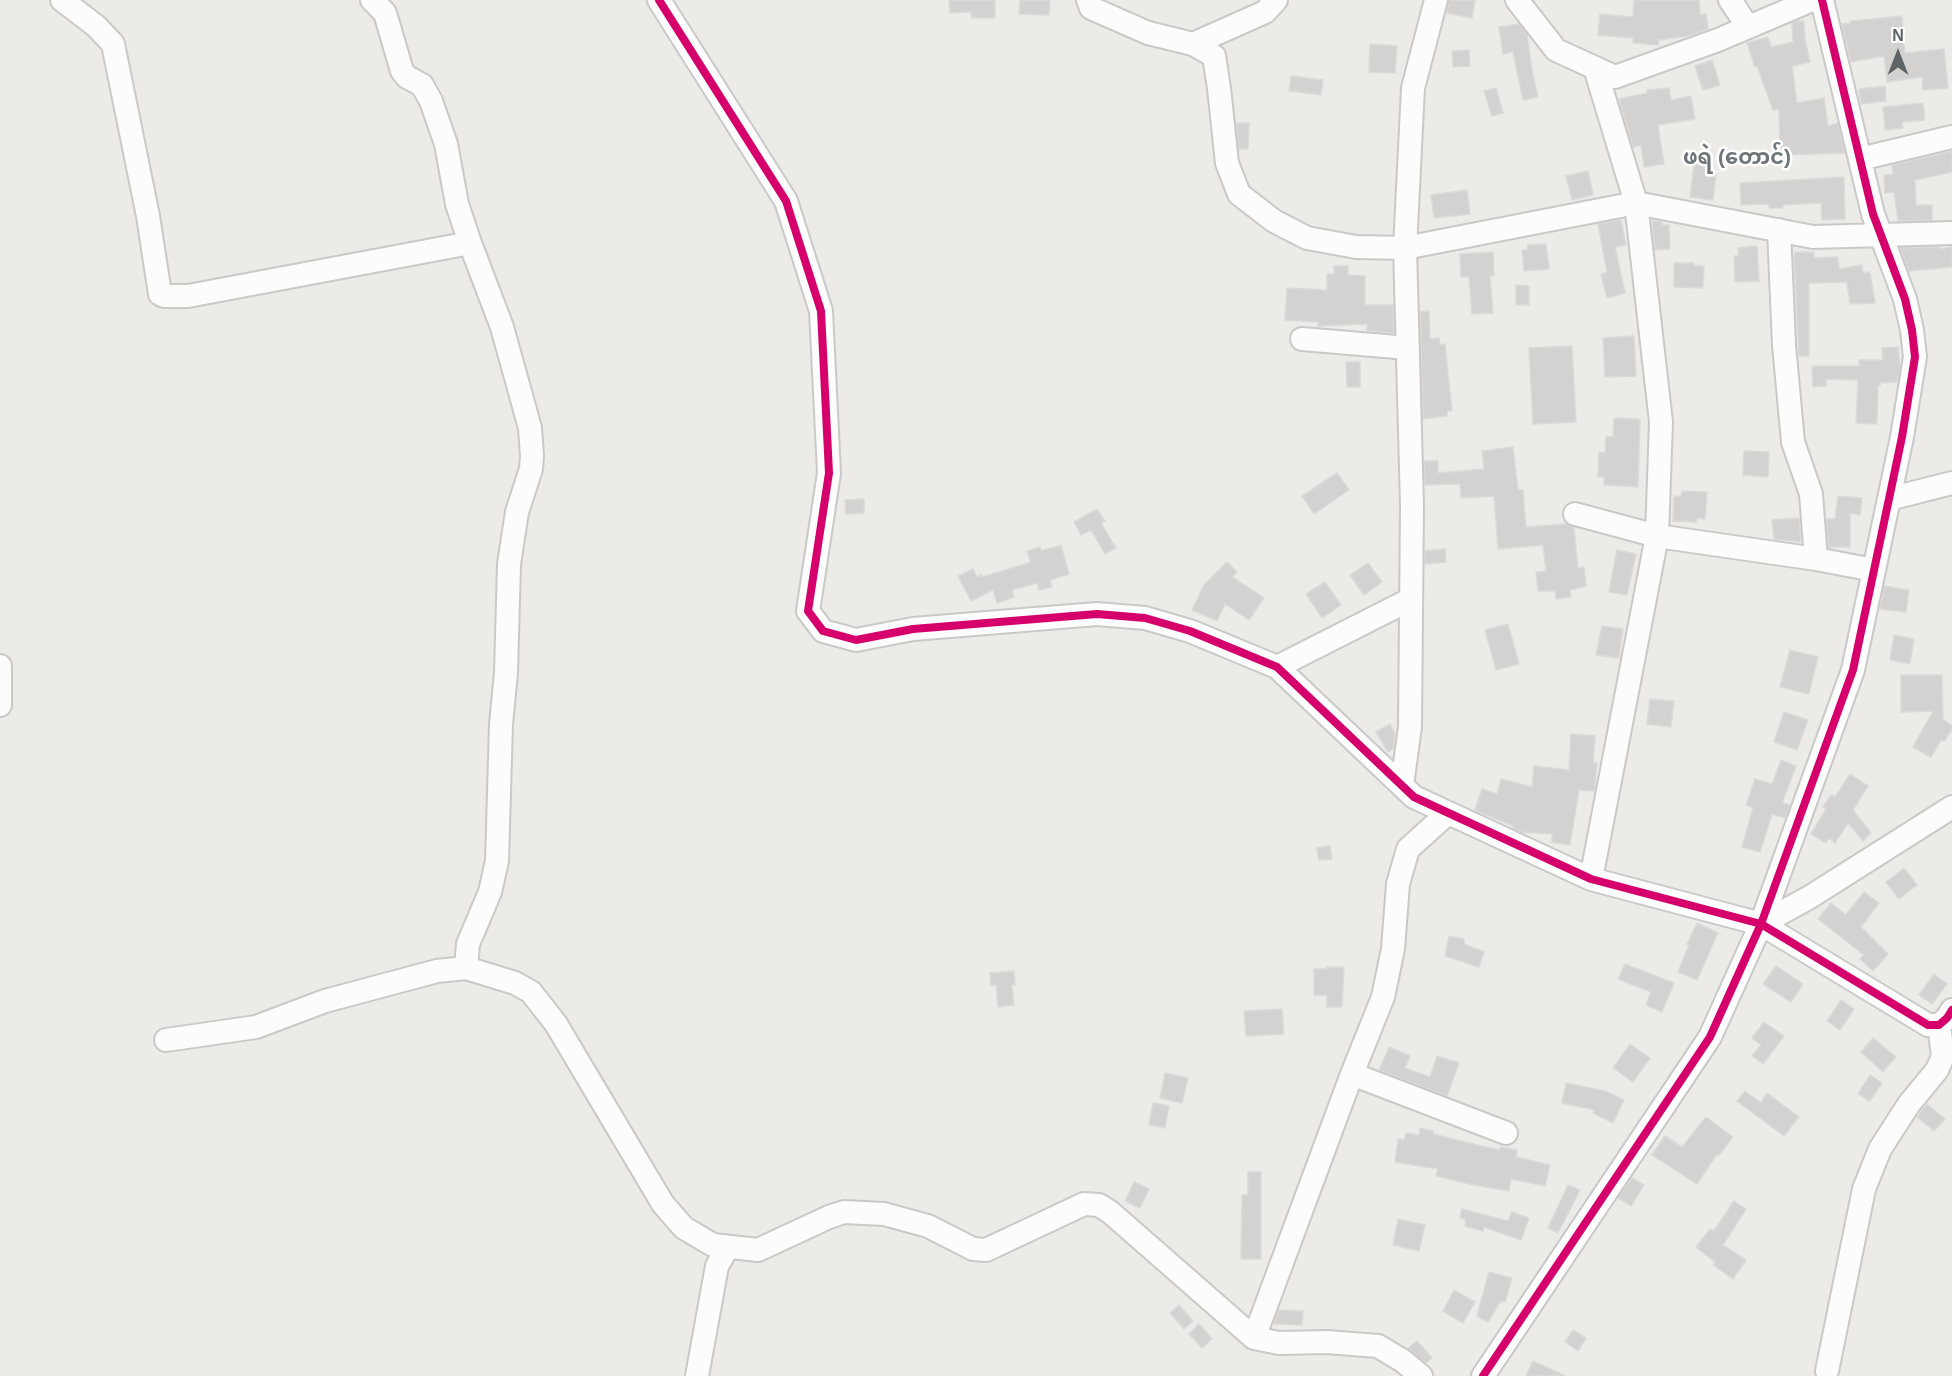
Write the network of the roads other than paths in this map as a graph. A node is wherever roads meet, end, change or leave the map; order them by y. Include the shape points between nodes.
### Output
1 (62, 0) edge
2 (372, 0) edge
3 (659, 0) edge
4 (1088, 0) edge
5 (1276, 0) edge
6 (1436, 0) edge
7 (1517, 0) edge
8 (1730, 0) edge
9 (1812, 0) edge
10 (1822, 0) edge
11 (1748, 27) junction
12 (1193, 44) junction
13 (1595, 68) junction
14 (1952, 137) edge
15 (1860, 159) junction
16 (1636, 203) junction
17 (1779, 230) junction
18 (1952, 233) edge
19 (1880, 234) junction
20 (470, 243) junction
21 (1405, 248) junction
22 (1302, 339) dead end
23 (1408, 348) junction
24 (1952, 483) edge
25 (1889, 499) junction
26 (1575, 514) dead end
27 (1657, 536) junction
28 (1816, 559) junction
29 (1874, 570) junction
30 (1411, 599) junction
31 (0, 666) edge
32 (1277, 667) junction
33 (0, 705) edge
34 (1402, 785) junction
35 (1952, 807) edge
36 (1448, 813) junction
37 (1591, 879) junction
38 (1761, 924) junction
39 (466, 968) junction
40 (1945, 1018) edge
41 (166, 1040) dead end
42 (1352, 1074) junction
43 (1506, 1133) dead end
44 (728, 1247) junction
45 (1254, 1338) junction
46 (1827, 1371) dead end
47 (697, 1376) edge
48 (1421, 1376) edge
49 (1483, 1376) edge

1 - 20 street via 113,44 160,294 188,296
2 - 20 street via 385,13 402,71 422,85 431,101 446,144 457,204
3 - 32 street via 786,201 821,311 829,473 808,611 823,632 856,640 913,629 1097,614 1145,618
4 - 12 street via 1091,8 1139,29
5 - 12 street via 1265,12
6 - 21 street via 1413,88
7 - 13 street via 1556,50
8 - 11 street
9 - 11 street
10 - 15 street
11 - 13 street via 1615,77
12 - 21 street via 1214,56 1227,163 1239,194 1274,221 1307,238 1356,247
13 - 16 street
14 - 15 street
15 - 19 street
16 - 17 street
16 - 21 street
16 - 27 street via 1661,422
17 - 19 street via 1813,237
17 - 28 street via 1793,442 1811,494
18 - 19 street
19 - 25 street via 1905,299 1915,357
20 - 39 street via 502,327 530,428 532,456 509,564 497,861 490,892 468,944
21 - 23 street
22 - 23 street
23 - 30 street
24 - 25 street
25 - 29 street
26 - 27 street
27 - 28 street
27 - 37 street
28 - 29 street
29 - 38 street via 1853,670
30 - 32 street
30 - 34 street via 1410,727
31 - 33 street
32 - 34 street
34 - 36 street via 1414,797
35 - 38 street
36 - 37 street
36 - 42 street via 1408,849 1398,884 1393,949 1383,997
37 - 38 street
38 - 40 street via 1928,1025
38 - 49 street via 1710,1037
39 - 41 street via 437,971 325,1001 256,1027
39 - 44 street via 531,992 556,1024 663,1204 684,1228 713,1245
40 - 46 street via 1937,1070 1880,1149 1864,1189
42 - 43 street
42 - 45 street
44 - 45 street via 758,1250 844,1212 884,1214 928,1226 973,1249 986,1250 1084,1204 1099,1204
44 - 47 street via 717,1266
45 - 48 street via 1279,1343 1378,1346 1404,1360

